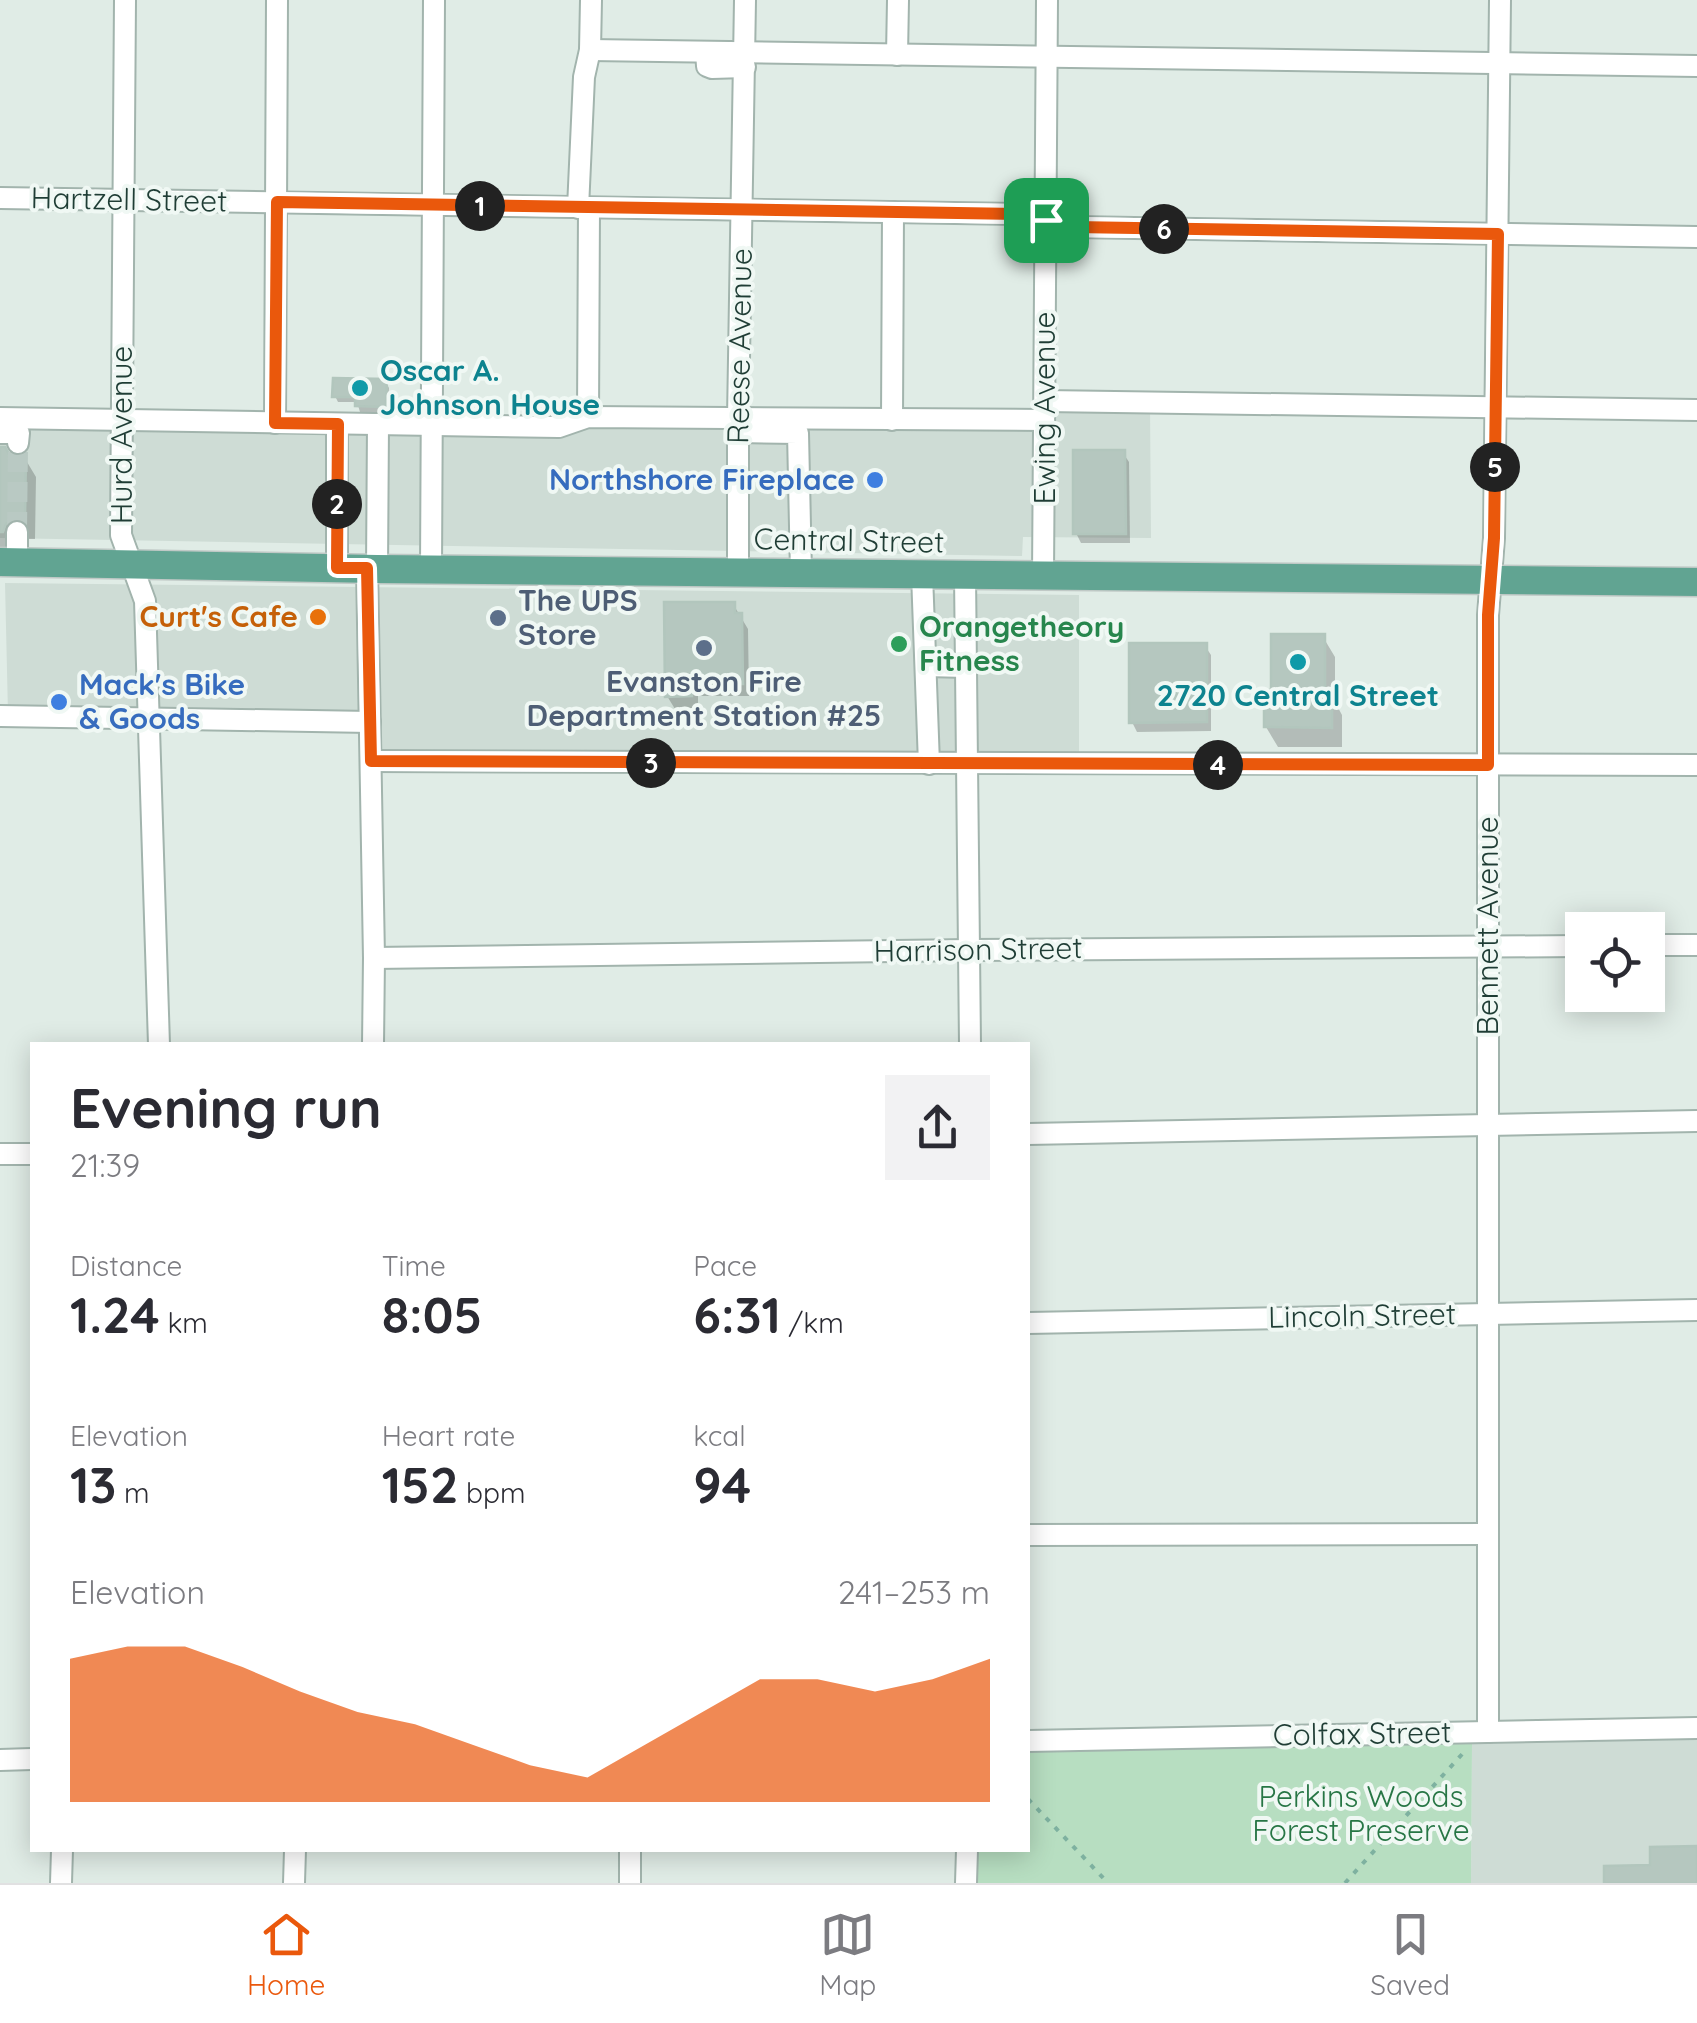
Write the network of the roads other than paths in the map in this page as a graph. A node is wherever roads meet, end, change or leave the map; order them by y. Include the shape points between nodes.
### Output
1 (125, 0) edge
2 (277, 0) edge
3 (434, 0) edge
4 (591, 0) edge
5 (745, 0) edge
6 (898, 0) edge
7 (1047, 0) edge
8 (1500, 0) edge
9 (590, 50) junction
10 (898, 55) junction
11 (1047, 56) junction
12 (745, 60) junction
13 (1499, 63) junction
14 (1697, 66) edge
15 (0, 198) edge
16 (122, 200) junction
17 (277, 202) junction
18 (433, 205) junction
19 (584, 208) junction
20 (741, 210) junction
21 (893, 212) junction
22 (1046, 220) junction
23 (1498, 234) junction
24 (1697, 237) edge
25 (1495, 408) junction
26 (1044, 410) junction
27 (1697, 410) edge
28 (588, 417) junction
29 (0, 418) edge
30 (121, 419) junction
31 (892, 420) junction
32 (275, 423) junction
33 (338, 424) junction
34 (378, 424) junction
35 (432, 425) junction
36 (738, 425) junction
37 (17, 532) tunnel mouth
38 (8, 563) edge
39 (131, 564) junction
40 (337, 568) junction
41 (372, 569) junction
42 (431, 569) junction
43 (738, 572) junction
44 (801, 573) junction
45 (922, 574) junction
46 (965, 575) junction
47 (1043, 576) junction
48 (1491, 580) junction
49 (1697, 582) edge
50 (926, 666) junction
51 (966, 667) junction
52 (0, 716) edge
53 (150, 719) junction
54 (370, 722) junction
55 (371, 761) junction
56 (929, 764) junction
57 (968, 764) junction
58 (1488, 765) junction
59 (1697, 765) edge
60 (1697, 945) edge
61 (1565, 946) edge
62 (1665, 946) edge
63 (1488, 947) junction
64 (970, 950) junction
65 (374, 958) junction
66 (159, 1042) edge
67 (373, 1042) edge
68 (970, 1042) edge
69 (1697, 1121) edge
70 (1488, 1125) junction
71 (1030, 1134) edge
72 (0, 1154) edge
73 (30, 1154) edge
74 (1697, 1310) edge
75 (1488, 1314) junction
76 (1030, 1322) edge
77 (1488, 1534) junction
78 (1030, 1535) edge
79 (1697, 1728) edge
80 (1488, 1732) junction
81 (1030, 1740) edge
82 (30, 1759) edge
83 (0, 1760) edge
84 (62, 1852) edge
85 (295, 1852) edge
86 (630, 1852) edge
87 (966, 1852) edge
88 (62, 1883) edge
89 (294, 1883) edge
90 (630, 1883) edge
91 (966, 1883) edge

1 - 16 street, Hurd Avenue
2 - 17 street
3 - 18 street
4 - 9 street
5 - 12 street, Reese Avenue
6 - 10 street
7 - 11 street, Ewing Avenue
8 - 13 street, Bennett Avenue
9 - 12 street via 706,52
9 - 19 street
10 - 11 street
10 - 12 street
11 - 13 street
11 - 22 street, Ewing Avenue
12 - 20 street, Reese Avenue
13 - 14 street
13 - 23 street, Bennett Avenue
15 - 16 street, Hartzell Street
16 - 17 street, Hartzell Street
16 - 30 street, Hurd Avenue
17 - 18 street, Hartzell Street
17 - 32 street
18 - 19 street, Hartzell Street
18 - 35 street
19 - 20 street, Hartzell Street
19 - 28 street
20 - 21 street, Hartzell Street
20 - 36 street, Reese Avenue
21 - 22 street, Hartzell Street
21 - 31 street
22 - 23 street, Hartzell Street via 1074,227
22 - 26 street, Ewing Avenue
23 - 24 street, Hartzell Street
23 - 25 street, Bennett Avenue
25 - 26 street
25 - 27 street
25 - 48 street, Bennett Avenue
26 - 31 street
26 - 47 street, Ewing Avenue
28 - 35 street via 558,427
28 - 36 street
29 - 30 street
30 - 32 street
30 - 39 street, Hurd Avenue via 120,535
31 - 36 street
32 - 33 street
33 - 34 street
33 - 40 street
34 - 35 street
34 - 41 street
35 - 42 street
36 - 43 street, Reese Avenue
36 - 44 street via 798,433
37 - 38 street
38 - 39 main road, Central Street
39 - 40 main road, Central Street
39 - 53 street, Hurd Avenue via 145,601
40 - 41 main road, Central Street
41 - 42 main road, Central Street
41 - 54 street
42 - 43 main road, Central Street
43 - 44 main road, Central Street
44 - 45 main road, Central Street
45 - 46 main road, Central Street
45 - 50 street
46 - 47 main road, Central Street
46 - 51 street
47 - 48 main road, Central Street
48 - 49 main road, Central Street
48 - 58 street, Bennett Avenue
50 - 51 street
50 - 56 street
51 - 57 street
52 - 53 street
53 - 54 street
53 - 66 street, Hurd Avenue
54 - 55 street
55 - 56 street
55 - 65 street
56 - 57 street
57 - 58 street
57 - 64 street
58 - 59 street
58 - 63 street, Bennett Avenue
60 - 62 street
61 - 63 street, Harrison Street
63 - 64 street, Harrison Street
63 - 70 street, Bennett Avenue
64 - 65 street, Harrison Street
64 - 68 street
65 - 67 street
69 - 70 street
70 - 71 street
70 - 75 street, Bennett Avenue
72 - 73 street
74 - 75 street, Lincoln Street
75 - 76 street, Lincoln Street
75 - 77 street, Bennett Avenue
77 - 78 street
77 - 80 street, Bennett Avenue
79 - 80 street, Colfax Street
80 - 81 street, Colfax Street
82 - 83 street
84 - 88 street
85 - 89 street
86 - 90 street
87 - 91 street

